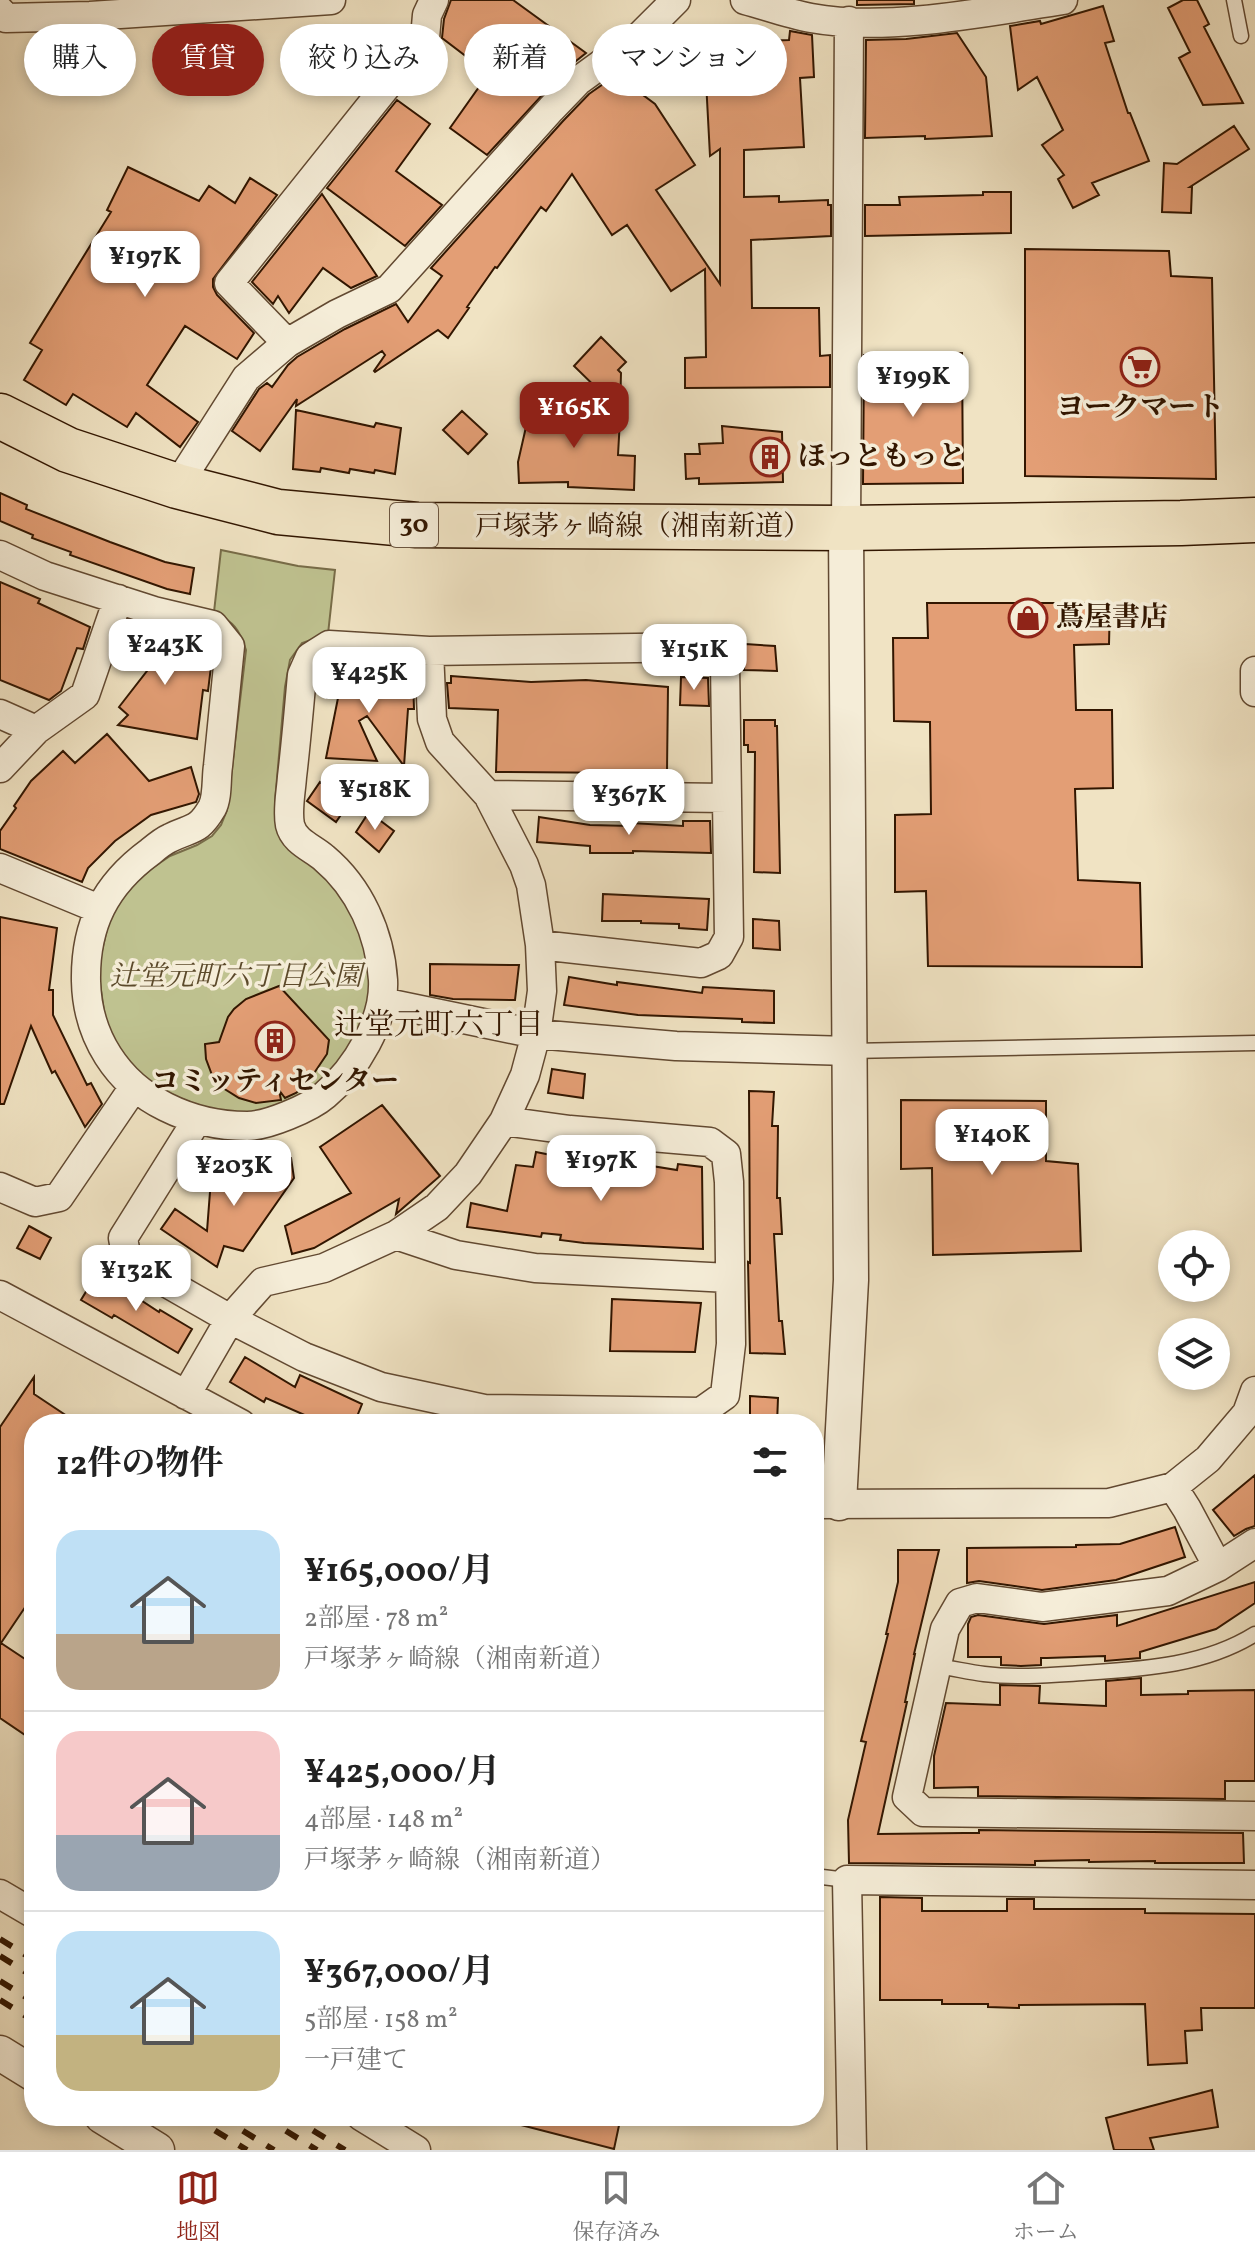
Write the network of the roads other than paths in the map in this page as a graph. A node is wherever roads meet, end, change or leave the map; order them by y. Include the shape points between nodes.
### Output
1 (331, 0) edge
2 (434, 0) edge
3 (676, 0) edge
4 (745, 0) edge
5 (1063, 0) edge
6 (1234, 0) edge
7 (0, 11) edge
8 (849, 21) junction
9 (1241, 36) dead end
10 (287, 343) junction
11 (0, 416) edge
12 (177, 486) junction
13 (1255, 520) edge
14 (846, 528) junction
15 (0, 555) edge
16 (118, 599) junction
17 (429, 651) junction
18 (1255, 671) edge
19 (1255, 692) edge
20 (0, 714) edge
21 (36, 730) junction
22 (0, 768) edge
23 (488, 795) junction
24 (727, 798) junction
25 (0, 868) edge
26 (99, 909) junction
27 (540, 945) junction
28 (382, 1002) junction
29 (536, 1034) junction
30 (1255, 1043) edge
31 (849, 1051) junction
32 (134, 1087) junction
33 (197, 1120) junction
34 (504, 1121) junction
35 (0, 1187) edge
36 (396, 1235) junction
37 (729, 1278) junction
38 (0, 1295) edge
39 (230, 1319) junction
40 (1255, 1391) edge
41 (186, 1395) junction
42 (222, 1414) edge
43 (1173, 1487) junction
44 (826, 1504) edge
45 (1255, 1543) edge
46 (1218, 1567) junction
47 (1255, 1634) edge
48 (936, 1666) junction
49 (1255, 1816) edge
50 (824, 1877) edge
51 (847, 1880) junction
52 (1255, 1885) edge
53 (0, 1894) edge
54 (24, 1908) edge
55 (0, 2053) edge
56 (24, 2068) edge
57 (118, 2126) edge
58 (378, 2126) edge
59 (157, 2150) edge
60 (416, 2150) edge
61 (852, 2150) edge

1 - 7 street via 90,16 6,18
2 - 10 street via 425,38 229,283
3 - 10 street via 640,36 578,81 389,289
4 - 8 street via 810,18
5 - 8 street via 877,23
6 - 9 lane
8 - 14 street
10 - 12 street via 246,378
11 - 12 main road, 戸塚茅ヶ崎線（湘南新道） / 30 via 68,450
12 - 14 main road, 戸塚茅ヶ崎線（湘南新道） / 30 via 278,512 417,525
13 - 14 main road, 戸塚茅ヶ崎線（湘南新道） / 30
14 - 31 street
15 - 16 street
16 - 21 street via 85,695
16 - 26 street via 213,625 230,646 214,805 196,829 168,838 128,869
17 - 23 street via 432,719 440,742
17 - 24 street via 708,647 725,663
17 - 28 street via 329,645 310,657 302,675 290,827 344,879 367,912 379,948
18 - 19 street
20 - 21 street
21 - 22 street
23 - 24 street
23 - 27 street via 531,885
24 - 27 street via 729,937 719,955 701,963
25 - 26 street
26 - 32 street via 88,944 89,1012 102,1049
27 - 29 street via 542,991
28 - 29 street
28 - 33 street via 358,1058 324,1096 284,1117 249,1126
29 - 31 street via 676,1046
29 - 34 street
30 - 31 lane
31 - 44 street via 851,1280
32 - 33 street
32 - 35 street via 59,1197 35,1202
33 - 39 street via 123,1238 127,1260
34 - 36 street via 468,1174 437,1207
34 - 37 street via 710,1142 726,1154
36 - 37 street via 456,1255 535,1268
36 - 39 street via 324,1268 263,1282
37 - 39 street via 731,1344 725,1395 701,1412 484,1409 381,1387 304,1357
38 - 41 street
39 - 41 street
40 - 43 street via 1247,1413 1218,1448
41 - 42 street
43 - 44 street via 1109,1503
43 - 46 street
45 - 46 street
46 - 48 street via 1168,1591 1042,1607 977,1598 960,1603 945,1629
47 - 48 lane via 1191,1661 1127,1670 1002,1675
48 - 49 street via 907,1797 923,1812
50 - 51 lane
51 - 52 street
51 - 61 street
53 - 54 street
55 - 56 street
57 - 59 street
58 - 60 street

